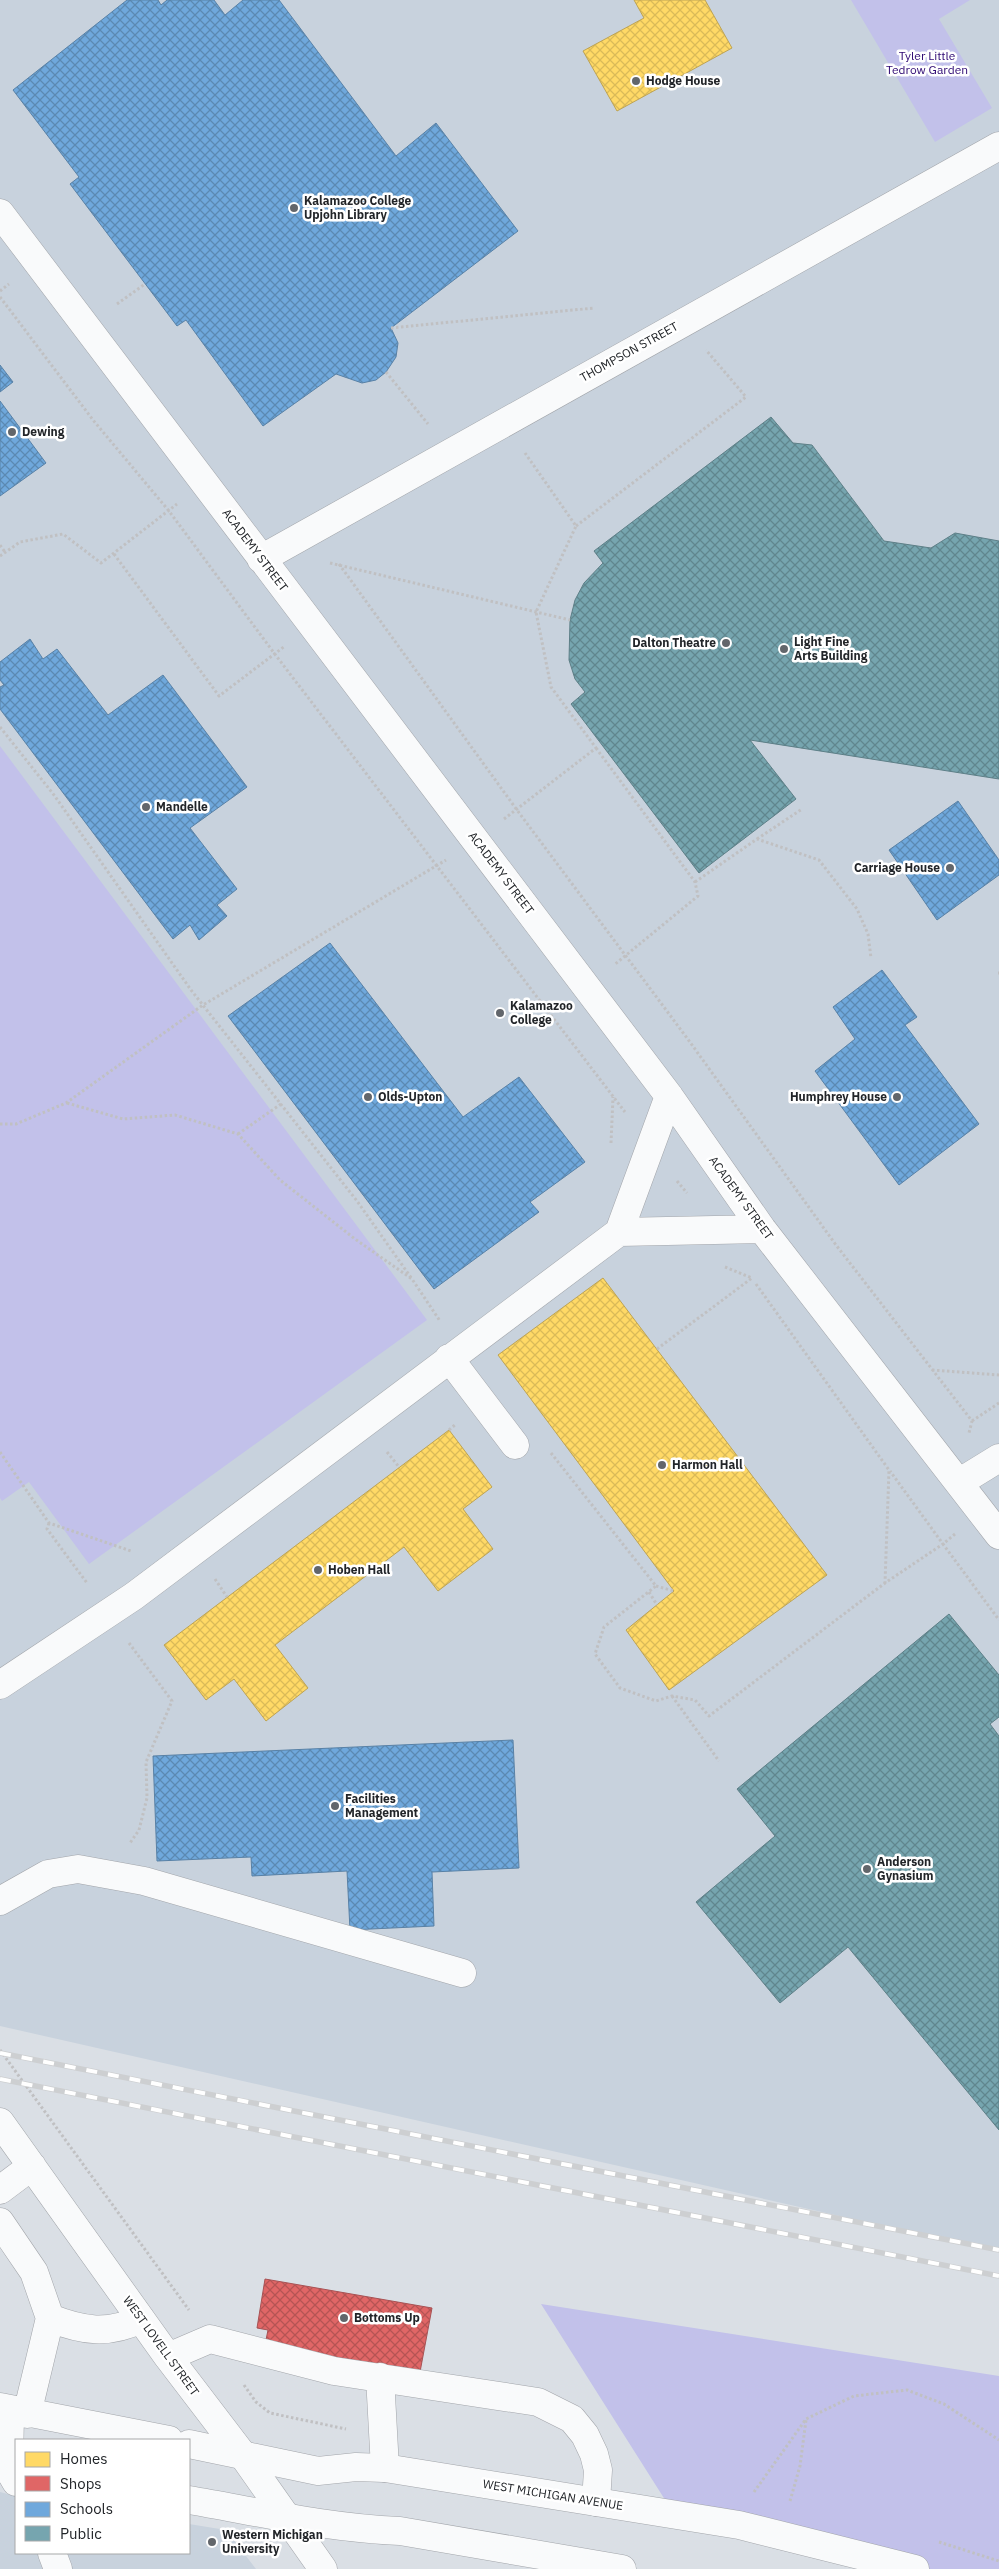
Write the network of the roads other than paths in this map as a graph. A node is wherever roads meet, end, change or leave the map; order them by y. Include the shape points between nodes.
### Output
1 (999, 146) edge
2 (0, 213) edge
3 (260, 559) junction
4 (669, 1096) junction
5 (762, 1229) junction
6 (619, 1232) junction
7 (454, 1354) junction
8 (515, 1445) road end
9 (999, 1458) edge
10 (960, 1482) junction
11 (999, 1535) edge
12 (0, 1685) edge
13 (0, 1901) edge
14 (462, 1973) dead end
15 (0, 2122) edge
16 (32, 2166) junction
17 (0, 2190) edge
18 (0, 2222) edge
19 (50, 2318) junction
20 (141, 2319) junction
21 (168, 2357) junction
22 (380, 2377) junction
23 (12, 2410) edge
24 (164, 2439) edge
25 (190, 2444) edge
26 (242, 2454) junction
27 (385, 2468) junction
28 (10, 2473) edge
29 (190, 2500) edge
30 (596, 2502) junction
31 (288, 2519) junction
32 (52, 2554) edge
33 (58, 2569) edge
34 (323, 2569) edge
35 (622, 2569) edge
36 (915, 2569) edge

1 - 3 street, THOMPSON STREET
2 - 3 street, ACADEMY STREET
3 - 4 street, ACADEMY STREET
4 - 5 street, ACADEMY STREET
4 - 6 street
5 - 6 street
5 - 10 street, ACADEMY STREET
6 - 7 street
7 - 8 street
7 - 12 street via 134,1596
9 - 10 street
10 - 11 street, ACADEMY STREET
13 - 14 street via 48,1874 78,1869 144,1881
15 - 16 street, WEST LOVELL STREET
16 - 17 street
16 - 20 street, WEST LOVELL STREET
18 - 19 street via 34,2272
19 - 20 street via 92,2330 124,2327
19 - 23 street
20 - 21 street, WEST LOVELL STREET
21 - 22 street via 210,2339 334,2371
21 - 26 street, WEST LOVELL STREET
22 - 27 street
22 - 30 street via 538,2402 572,2418 594,2454 598,2470
23 - 24 street
23 - 28 street
25 - 26 street, WEST MICHIGAN AVENUE
26 - 27 street, WEST MICHIGAN AVENUE via 318,2471
26 - 31 street, WEST LOVELL STREET
27 - 30 street, WEST MICHIGAN AVENUE
29 - 31 street
30 - 36 street, WEST MICHIGAN AVENUE via 740,2525
31 - 34 street, WEST LOVELL STREET
31 - 35 street via 367,2530 400,2531
32 - 33 street

